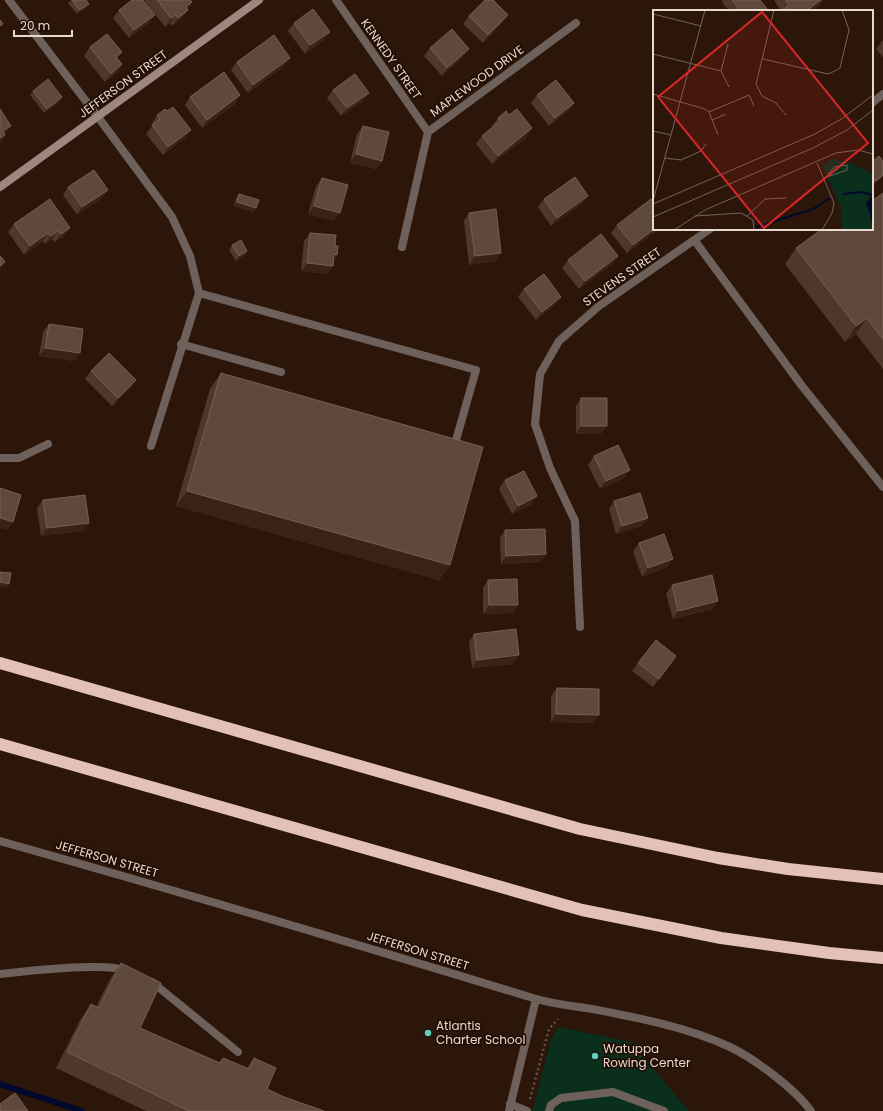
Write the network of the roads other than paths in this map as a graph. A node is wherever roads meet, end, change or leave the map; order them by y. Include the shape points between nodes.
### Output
1 (9, 0) edge
2 (259, 0) edge
3 (336, 0) edge
4 (576, 23) dead end
5 (883, 94) edge
6 (873, 102) edge
7 (98, 117) junction
8 (428, 132) junction
9 (0, 187) edge
10 (709, 230) edge
11 (695, 241) junction
12 (402, 247) dead end
13 (198, 293) junction
14 (181, 344) junction
15 (281, 372) dead end
16 (48, 444) dead end
17 (151, 446) dead end
18 (454, 448) edge
19 (0, 458) edge
20 (883, 487) edge
21 (580, 627) dead end
22 (0, 663) edge
23 (0, 744) edge
24 (0, 841) edge
25 (883, 879) edge
26 (883, 958) edge
27 (0, 974) edge
28 (536, 999) junction
29 (238, 1052) dead end
30 (509, 1108) edge
31 (527, 1111) edge
32 (549, 1111) edge
33 (664, 1111) edge
34 (812, 1111) edge

1 - 7 street
2 - 7 street, JEFFERSON STREET
3 - 8 street, KENNEDY STREET
4 - 8 street, MAPLEWOOD DRIVE
5 - 6 street
7 - 9 street, JEFFERSON STREET
7 - 13 street via 172,217 190,256
8 - 12 street, MAPLEWOOD DRIVE
10 - 11 street, STEVENS STREET
11 - 20 street via 802,386
11 - 21 street, STEVENS STREET via 598,306 559,341 540,374 535,424 550,468 575,521
13 - 14 street
13 - 18 street via 476,370
14 - 15 street
14 - 17 street
16 - 19 street via 19,458
22 - 25 highway via 580,829 718,858 788,869
23 - 26 highway via 582,910 721,938
24 - 28 street, JEFFERSON STREET via 160,886
27 - 29 street via 101,967 123,969 151,982
28 - 30 street
28 - 34 street, JEFFERSON STREET via 632,1016 677,1027 731,1048 761,1066 804,1101
30 - 31 street
32 - 33 street via 561,1098 613,1092

